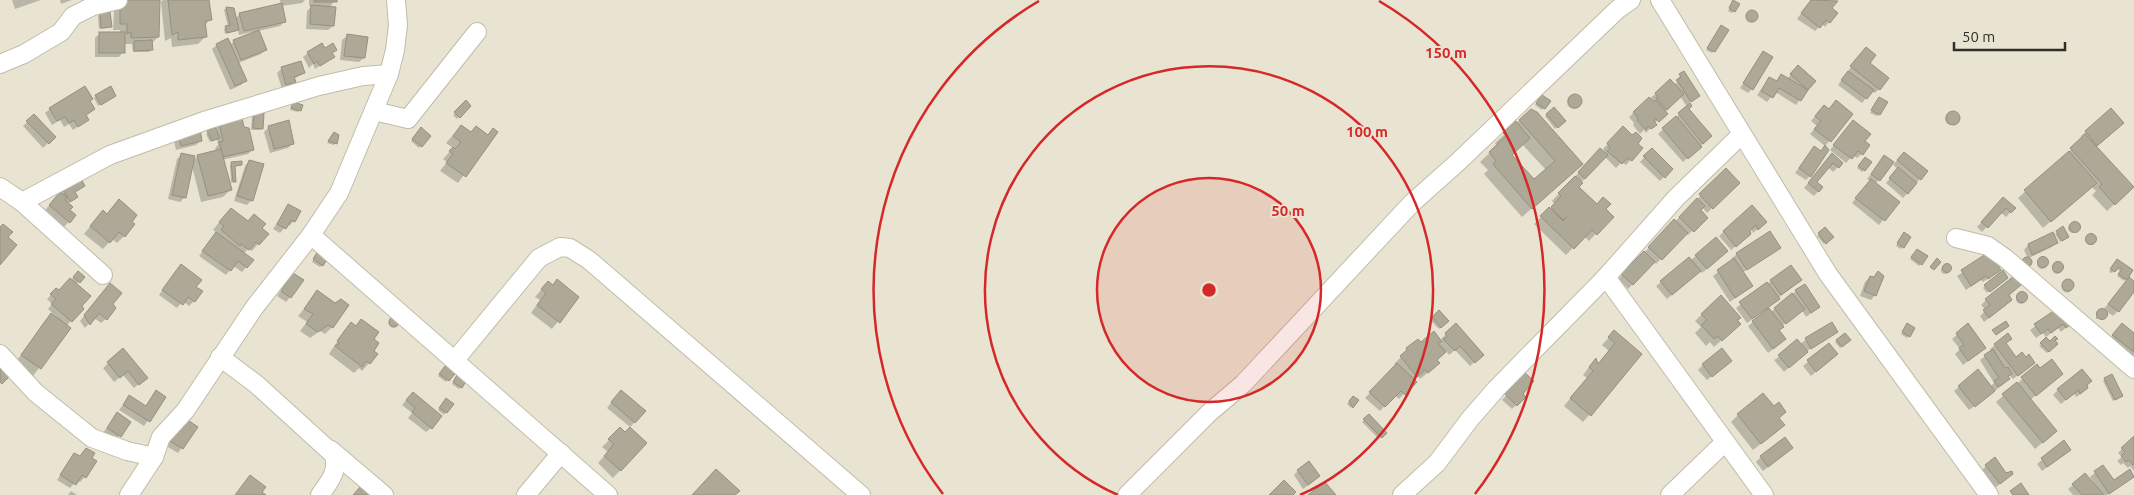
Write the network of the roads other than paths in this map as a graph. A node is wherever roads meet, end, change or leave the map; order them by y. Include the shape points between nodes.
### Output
1 (118, 0) edge
2 (396, 0) edge
3 (1631, 0) edge
4 (1660, 0) edge
5 (477, 32) dead end
6 (0, 64) edge
7 (389, 74) junction
8 (374, 111) junction
9 (1741, 135) junction
10 (0, 187) edge
11 (22, 202) junction
12 (311, 235) junction
13 (1956, 238) dead end
14 (103, 275) dead end
15 (1606, 277) junction
16 (0, 354) edge
17 (220, 356) junction
18 (455, 360) junction
19 (2134, 369) edge
20 (1725, 442) junction
21 (328, 447) junction
22 (561, 453) junction
23 (154, 457) junction
24 (129, 495) edge
25 (320, 495) edge
26 (384, 495) edge
27 (526, 495) edge
28 (608, 495) edge
29 (861, 495) edge
30 (1126, 495) edge
31 (1402, 495) edge
32 (1670, 495) edge
33 (1764, 495) edge
34 (1989, 495) edge

1 - 6 street via 93,6 74,16 61,32
2 - 7 street via 398,25
3 - 30 street via 1412,202 1242,384
4 - 9 street
5 - 8 street via 408,118
7 - 8 street
7 - 11 street via 319,86 207,120 110,155
8 - 12 street via 339,193
9 - 15 street via 1676,198
9 - 34 street via 1828,274
10 - 11 street
11 - 14 street
12 - 17 street
12 - 18 street
13 - 19 street via 1988,246 2005,258
15 - 20 street
15 - 31 street via 1496,389 1437,463
16 - 23 street via 36,393 92,438
17 - 21 street
17 - 23 street via 185,411 161,437
18 - 22 street
18 - 29 street via 540,258 560,247 570,248 589,260
20 - 32 street
20 - 33 street
21 - 25 street via 334,454 336,467
21 - 26 street
22 - 27 street
22 - 28 street
23 - 24 street

